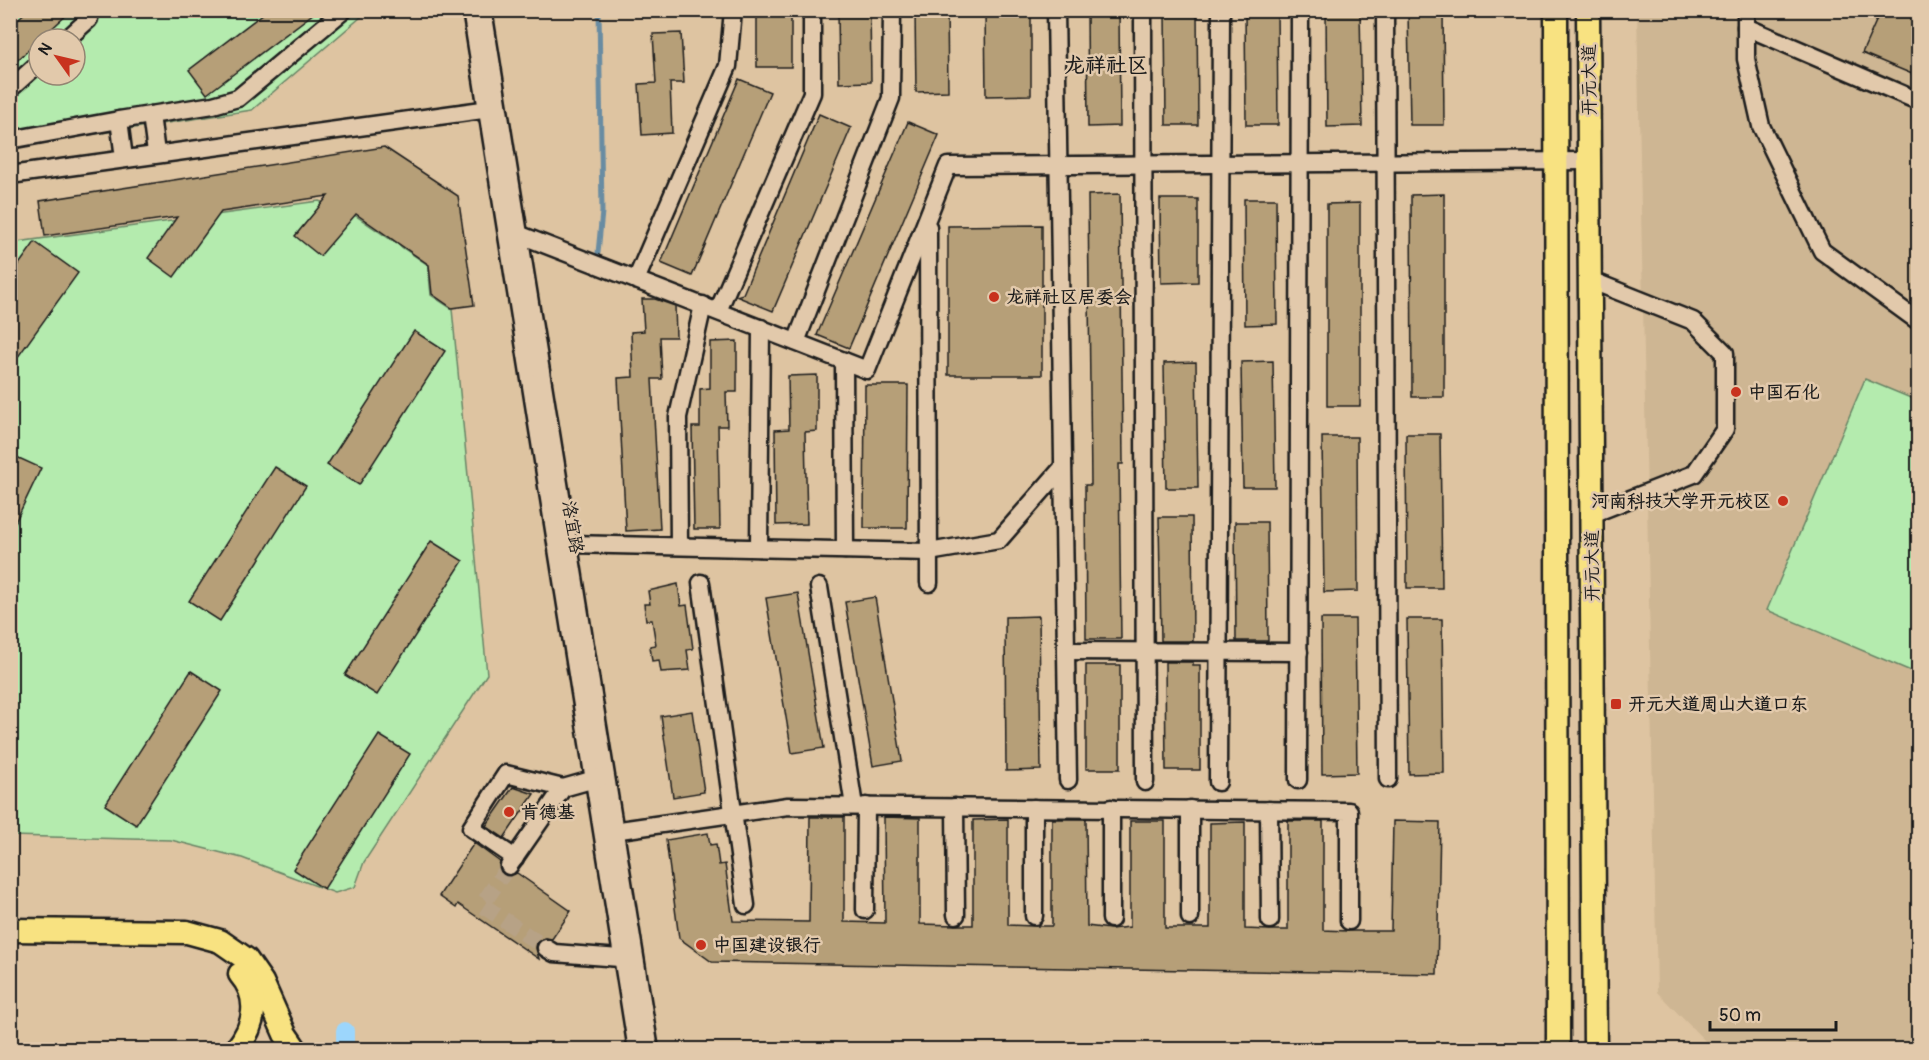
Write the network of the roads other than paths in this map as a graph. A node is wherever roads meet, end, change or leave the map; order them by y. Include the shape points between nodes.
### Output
1 (344, 10) edge
2 (471, 10) edge
3 (483, 10) edge
4 (733, 10) edge
5 (812, 10) edge
6 (892, 10) edge
7 (1056, 10) edge
8 (1143, 10) edge
9 (1221, 10) edge
10 (1300, 10) edge
11 (1385, 10) edge
12 (1556, 10) edge
13 (1588, 10) edge
14 (89, 19) dead end
15 (1746, 19) edge
16 (80, 27) edge
17 (27, 73) edge
18 (10, 88) edge
19 (1918, 101) edge
20 (492, 108) junction
21 (151, 115) junction
22 (119, 120) junction
23 (10, 140) edge
24 (156, 153) junction
25 (124, 158) junction
26 (1556, 161) junction
27 (1589, 161) junction
28 (1386, 162) junction
29 (1299, 163) junction
30 (1144, 164) junction
31 (1220, 164) junction
32 (1059, 165) junction
33 (10, 175) edge
34 (928, 217) junction
35 (519, 234) junction
36 (636, 280) junction
37 (1590, 280) junction
38 (710, 308) junction
39 (1918, 321) edge
40 (761, 328) junction
41 (796, 342) junction
42 (844, 361) junction
43 (1064, 467) junction
44 (1592, 514) junction
45 (568, 544) junction
46 (679, 546) junction
47 (759, 548) junction
48 (845, 550) junction
49 (929, 552) junction
50 (701, 583) dead end
51 (929, 583) dead end
52 (819, 587) dead end
53 (1066, 651) junction
54 (1145, 652) junction
55 (1218, 652) junction
56 (1299, 652) junction
57 (600, 778) junction
58 (1388, 779) dead end
59 (1068, 780) dead end
60 (1298, 780) dead end
61 (1145, 782) dead end
62 (1218, 782) dead end
63 (563, 788) junction
64 (860, 806) junction
65 (955, 807) junction
66 (1034, 808) junction
67 (1111, 808) junction
68 (1191, 809) junction
69 (1269, 810) junction
70 (733, 814) junction
71 (609, 832) junction
72 (746, 905) dead end
73 (865, 910) dead end
74 (956, 915) dead end
75 (1034, 916) dead end
76 (1190, 918) dead end
77 (1111, 919) dead end
78 (1269, 920) dead end
79 (1349, 921) dead end
80 (10, 930) edge
81 (141, 933) junction
82 (546, 948) tunnel mouth
83 (629, 959) junction
84 (236, 1050) edge
85 (296, 1050) edge
86 (638, 1050) edge
87 (650, 1050) edge
88 (1558, 1050) edge
89 (1595, 1050) edge

1 - 21 street via 238,98
2 - 20 street, 洛宜路
3 - 20 street, 洛宜路
4 - 36 street via 728,66
5 - 38 street via 812,93
6 - 41 street via 891,98
7 - 32 street
8 - 30 street
9 - 31 street
10 - 29 street
11 - 28 street
12 - 26 main road, 开元大道
13 - 27 main road, 开元大道
14 - 16 street
15 - 19 street
15 - 39 street via 1746,59 1761,126 1822,250
17 - 18 street
20 - 24 street
20 - 35 street, 洛宜路
20 - 57 street, 洛宜路
21 - 22 street
21 - 24 street
22 - 23 street
22 - 25 street
24 - 25 street
25 - 33 street
26 - 27 street
26 - 28 street
26 - 88 main road, 开元大道
27 - 37 main road, 开元大道
28 - 29 street
28 - 58 street
29 - 31 street
29 - 56 street
30 - 31 street
30 - 32 street
30 - 54 street
31 - 55 street
32 - 34 street via 948,166
32 - 43 street
34 - 42 street via 867,370
34 - 49 street
35 - 36 street
35 - 45 street, 洛宜路
36 - 38 street
37 - 44 main road, 开元大道
37 - 44 street via 1693,321 1725,353 1725,429 1694,474
38 - 40 street
38 - 46 street via 678,417
40 - 41 street
40 - 47 street
41 - 42 street
42 - 48 street
43 - 49 street via 999,540
43 - 53 street
44 - 89 main road, 开元大道
45 - 46 street
45 - 57 street, 洛宜路
46 - 47 street
47 - 48 street
48 - 49 street
49 - 51 street
50 - 70 street
52 - 64 street
53 - 54 street
53 - 59 street
54 - 55 street
54 - 61 street
55 - 56 street
55 - 62 street
56 - 60 street
57 - 63 street
57 - 71 street, 洛宜路
63 - 63 street via 512,863 471,828 506,774
64 - 65 street
64 - 70 street via 788,806
64 - 73 street
65 - 66 street
65 - 74 street
66 - 67 street
66 - 75 street
67 - 68 street
67 - 77 street
68 - 69 street
68 - 76 street
69 - 78 street
69 - 79 street via 1349,811
70 - 71 street
70 - 72 street
71 - 83 street, 洛宜路
80 - 81 main road
81 - 84 main road via 203,949 224,959 242,977 253,995 254,1018
81 - 85 main road via 187,932 220,941 246,959 262,981
82 - 83 street via 554,953
83 - 86 street, 洛宜路
83 - 87 street, 洛宜路

